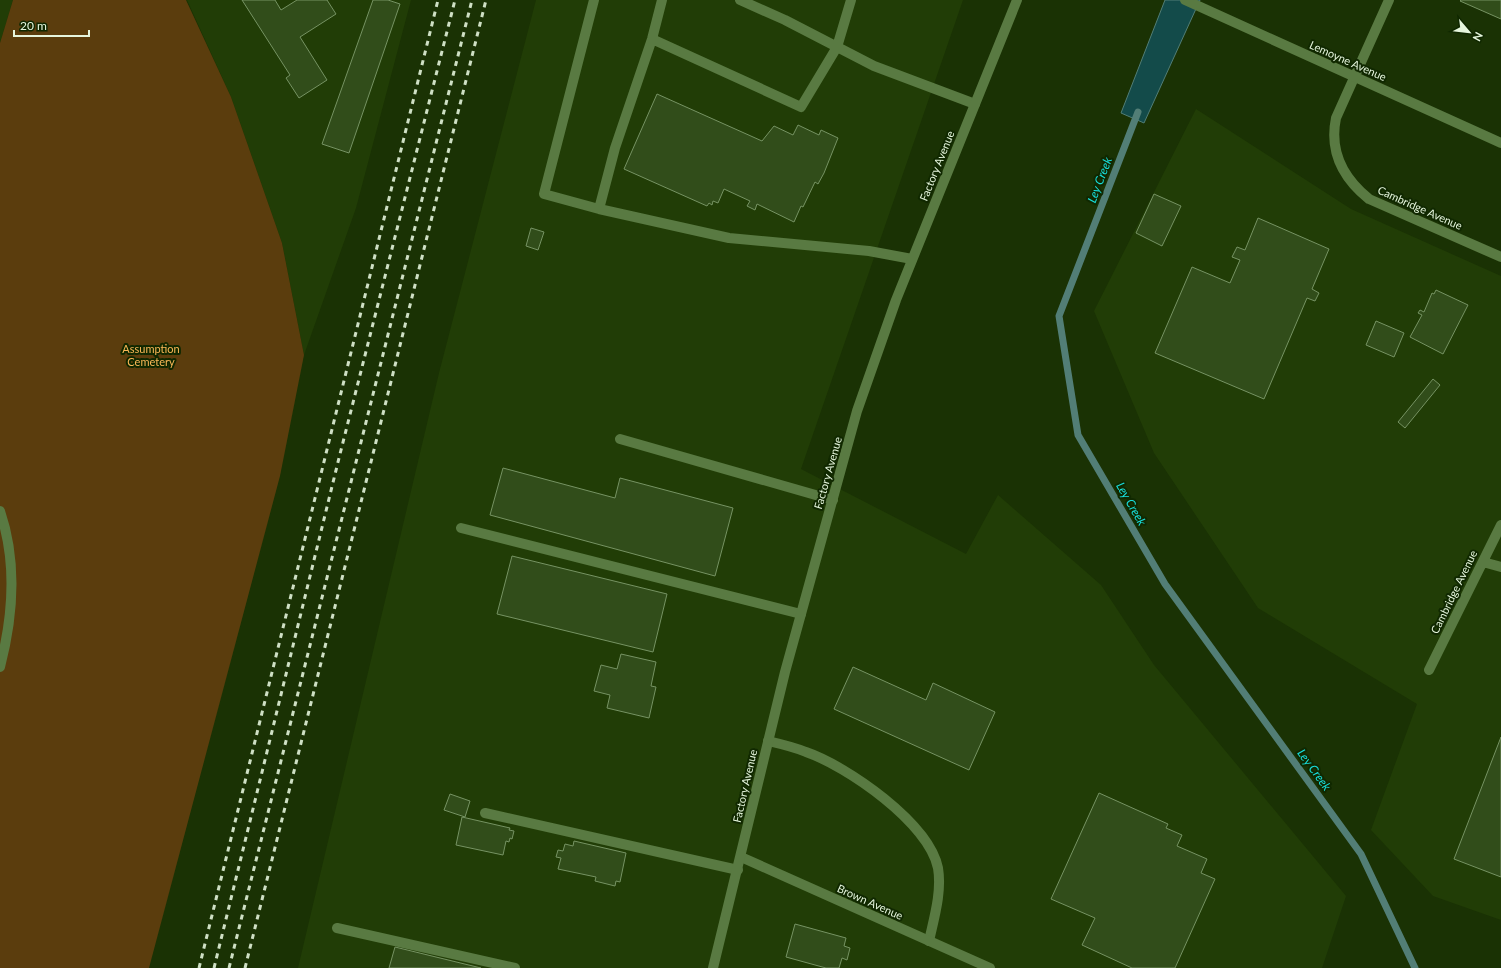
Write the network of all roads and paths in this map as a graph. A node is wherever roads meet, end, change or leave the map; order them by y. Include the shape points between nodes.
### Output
1 (594, 0) edge
2 (662, 0) edge
3 (740, 0) edge
4 (851, 0) edge
5 (1017, 0) edge
6 (1185, 0) edge
7 (1389, 0) edge
8 (652, 39) junction
9 (836, 47) junction
10 (1354, 77) junction
11 (975, 104) junction
12 (1501, 143) edge
13 (599, 209) junction
14 (1501, 257) edge
15 (912, 259) junction
16 (620, 439) dead end
17 (833, 500) junction
18 (0, 511) edge
19 (1501, 525) edge
20 (461, 528) dead end
21 (1483, 562) junction
22 (1501, 567) edge
23 (801, 614) junction
24 (0, 667) edge
25 (1429, 670) dead end
26 (768, 741) junction
27 (485, 813) dead end
28 (741, 857) junction
29 (738, 870) junction
30 (337, 928) dead end
31 (929, 941) junction
32 (515, 968) edge
33 (713, 968) edge
34 (990, 968) edge

1 - 13 street via 544,194
2 - 8 street
3 - 9 street
4 - 9 street
5 - 11 street, Factory Avenue
6 - 10 street, Lemoyne Avenue
7 - 10 street, Cambridge Avenue
8 - 9 street via 801,107
8 - 13 street via 615,148
9 - 11 street via 874,66
10 - 12 street, Lemoyne Avenue
10 - 14 street, Cambridge Avenue via 1336,118 1332,135 1343,172 1353,186 1369,199
11 - 15 street, Factory Avenue
13 - 15 street via 728,238 869,251
15 - 17 street, Factory Avenue via 857,411
16 - 17 street
17 - 23 street, Factory Avenue
18 - 24 street via 7,532 12,590 7,640
19 - 21 street, Cambridge Avenue
20 - 23 street
21 - 22 street
21 - 25 street, Cambridge Avenue
23 - 26 street, Factory Avenue
26 - 28 street, Factory Avenue
26 - 31 street via 807,752 841,769 871,788 906,817 926,842 938,868 938,894
27 - 29 street
28 - 29 street, Factory Avenue
28 - 31 street, Brown Avenue
29 - 33 street, Factory Avenue
30 - 32 street
31 - 34 street, Brown Avenue

